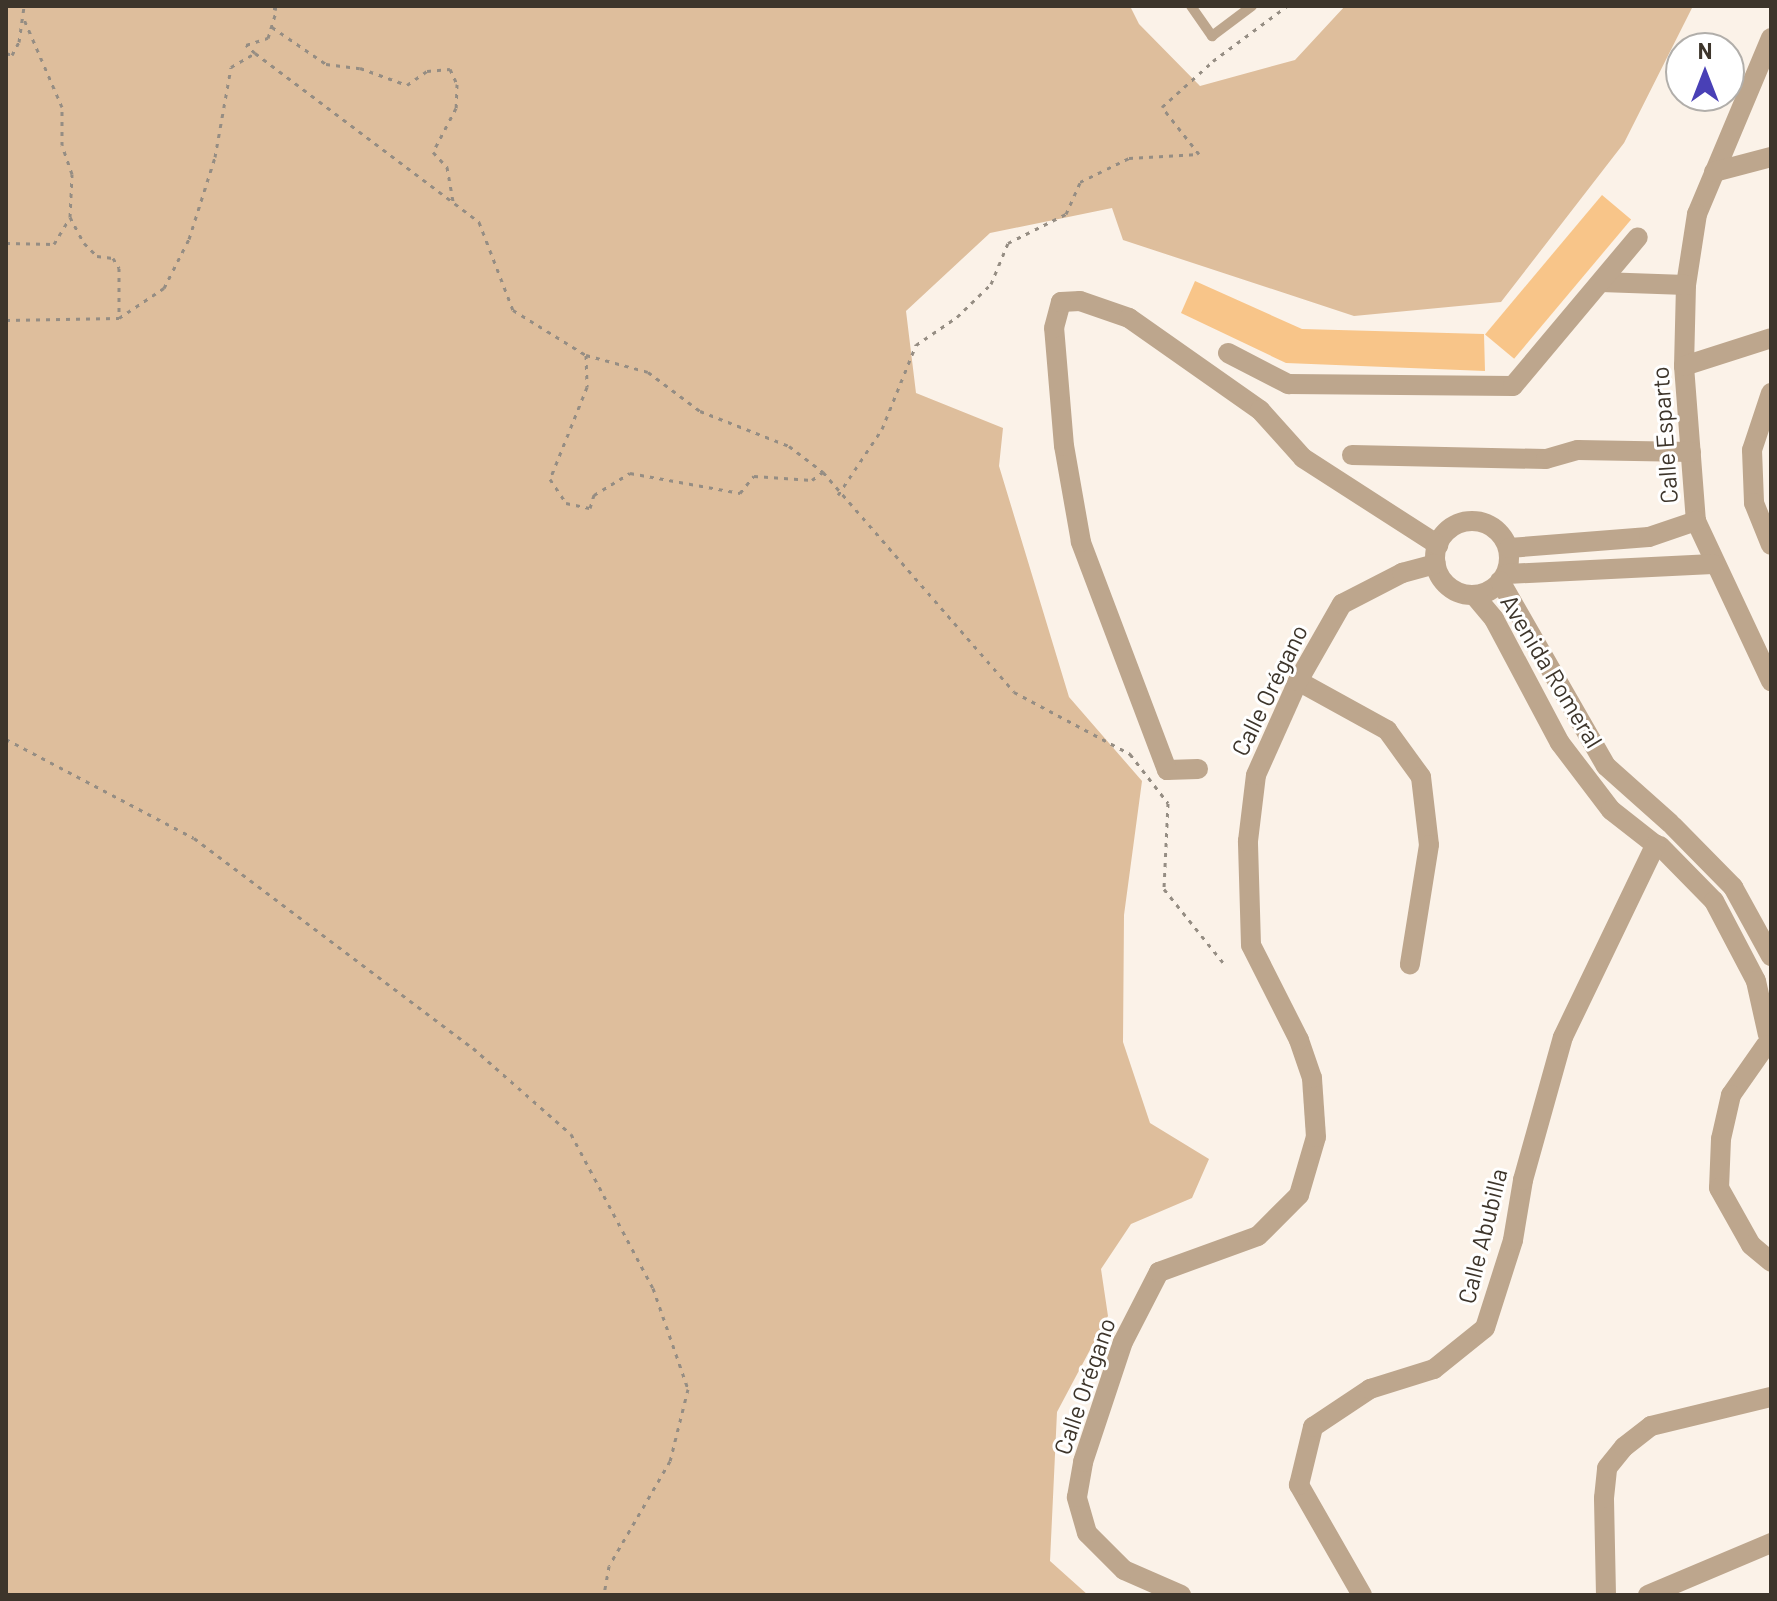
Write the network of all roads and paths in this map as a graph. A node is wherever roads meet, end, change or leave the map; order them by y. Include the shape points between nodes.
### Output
1 (24, 6) edge
2 (268, 6) edge
3 (1191, 6) edge
4 (1252, 6) edge
5 (1287, 6) edge
6 (24, 19) junction
7 (272, 27) junction
8 (1771, 38) edge
9 (6, 53) edge
10 (255, 53) junction
11 (1771, 157) edge
12 (1714, 172) junction
13 (453, 201) junction
14 (70, 217) junction
15 (1638, 237) dead end
16 (6, 243) edge
17 (1601, 282) junction
18 (1686, 285) junction
19 (119, 318) junction
20 (6, 320) edge
21 (1771, 338) edge
22 (1228, 353) dead end
23 (586, 355) junction
24 (1684, 366) junction
25 (1771, 393) edge
26 (1691, 452) junction
27 (1352, 455) dead end
28 (823, 472) junction
29 (838, 495) junction
30 (1696, 521) junction
31 (1771, 545) edge
32 (1509, 548) junction
33 (1437, 555) junction
34 (1713, 564) junction
35 (1504, 577) junction
36 (1474, 595) junction
37 (1298, 681) junction
38 (1771, 681) edge
39 (6, 739) edge
40 (1198, 769) dead end
41 (1671, 825) junction
42 (1656, 844) junction
43 (1771, 956) edge
44 (1410, 964) dead end
45 (1225, 965) dead end
46 (1770, 1046) edge
47 (1771, 1262) edge
48 (1771, 1397) edge
49 (1771, 1543) edge
50 (604, 1595) edge
51 (1181, 1595) edge
52 (1362, 1595) edge
53 (1606, 1595) edge
54 (1648, 1595) edge

1 - 6 path
2 - 7 path via 277,9
3 - 4 lane via 1212,36
5 - 29 path via 1162,107 1199,154 1129,158 1080,182 1066,214 1008,243 991,284 957,317 916,345 882,429
6 - 9 path via 19,42 12,55
6 - 14 path via 62,107 62,145 72,174
7 - 10 path via 268,38 246,45
7 - 13 path via 326,64 360,68 407,85 427,71 450,69 457,84 456,108 433,152 447,167
8 - 12 street, Calle Esparto
10 - 13 path
10 - 19 path via 231,67 215,157 189,239 164,288
11 - 12 street
12 - 18 street, Calle Esparto via 1697,214
13 - 23 path via 479,222 513,310
14 - 16 path via 54,244
14 - 19 path via 84,243 97,256 113,258 119,268
15 - 17 street
17 - 18 street
17 - 22 street via 1513,386 1288,384
18 - 24 street, Calle Esparto
19 - 20 path
21 - 24 street
23 - 28 path via 648,372 700,411 789,446
23 - 28 path via 587,387 550,479 566,503 590,508 594,495 630,473 740,493 754,476 812,480
24 - 26 street, Calle Esparto
25 - 31 street via 1752,450 1754,503
26 - 27 street via 1578,450 1546,459
26 - 30 street, Calle Esparto
28 - 29 path
29 - 45 path via 1014,692 1130,754 1168,803 1164,889
30 - 32 street via 1649,537
30 - 34 street, Calle Esparto
32 - 33 street via 1480,522 1454,526
32 - 35 street
33 - 36 street via 1450,588
33 - 37 street, Calle Orégano via 1342,604
33 - 40 street via 1303,458 1260,410 1129,318 1080,301 1061,302 1054,328 1064,446 1081,542 1167,770
34 - 35 street
34 - 38 street, Calle Esparto
35 - 36 street
35 - 41 street, Avenida Romeral via 1606,766
36 - 42 street, Avenida Romeral via 1494,619 1560,743 1611,810
37 - 44 street via 1387,730 1421,777 1429,845
37 - 51 street, Calle Orégano via 1256,775 1248,841 1251,945 1299,1040 1312,1078 1316,1137 1299,1195 1258,1236 1159,1272 1123,1342 1083,1462 1077,1497 1087,1533 1124,1570
39 - 50 path via 194,838 473,1048 571,1134 653,1288 688,1389 670,1461 609,1566
41 - 42 street, Calle Abubilla via 1654,823
41 - 43 street, Avenida Romeral via 1733,887
42 - 46 street, Avenida Romeral via 1714,901 1756,981
42 - 52 street, Calle Abubilla via 1563,1037 1523,1180 1513,1240 1485,1328 1434,1369 1370,1389 1313,1427 1299,1485
46 - 47 street via 1731,1095 1721,1139 1719,1188 1751,1245
48 - 53 street via 1651,1426 1624,1447 1607,1468
49 - 54 street

